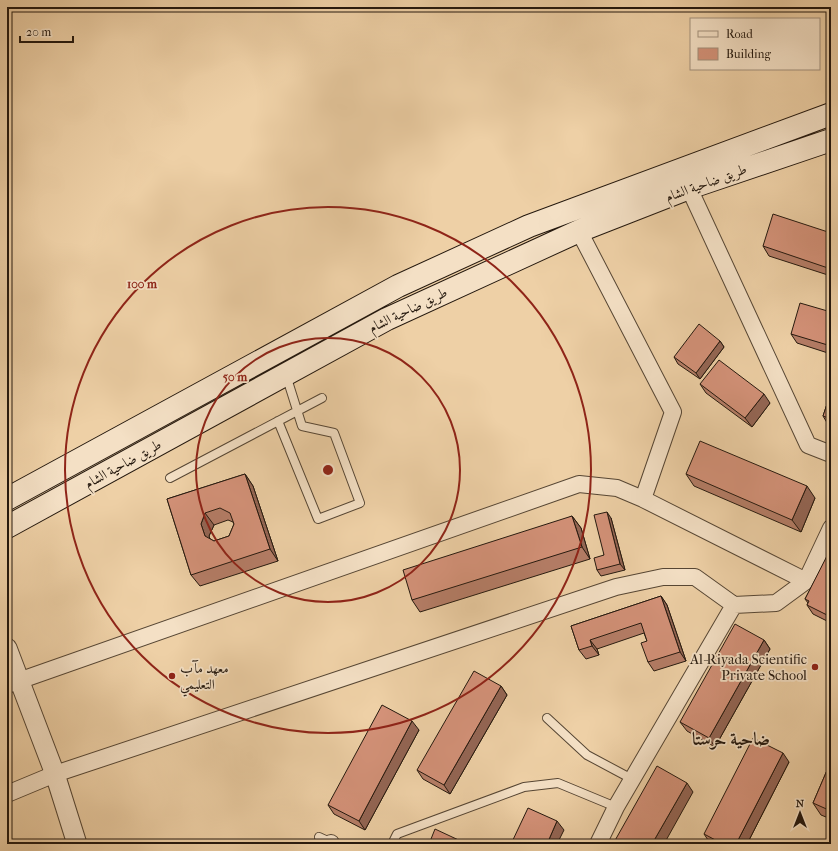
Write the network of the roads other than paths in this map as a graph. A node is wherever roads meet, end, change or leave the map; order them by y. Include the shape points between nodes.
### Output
1 (831, 114) edge
2 (831, 140) edge
3 (689, 188) junction
4 (579, 231) junction
5 (286, 374) junction
6 (322, 398) dead end
7 (296, 411) junction
8 (278, 421) junction
9 (831, 454) edge
10 (170, 478) dead end
11 (7, 499) edge
12 (643, 499) junction
13 (7, 527) edge
14 (831, 528) edge
15 (806, 581) junction
16 (734, 605) junction
17 (7, 648) edge
18 (13, 683) edge
19 (547, 718) dead end
20 (55, 774) junction
21 (632, 780) junction
22 (7, 794) edge
23 (616, 807) junction
24 (77, 844) edge
25 (392, 844) edge
26 (598, 844) edge

1 - 11 main road, طريق ضاحية الشام via 529,226 398,286
2 - 3 main road, طريق ضاحية الشام
3 - 4 main road, طريق ضاحية الشام
3 - 9 street via 808,444
4 - 5 main road, طريق ضاحية الشام via 387,319
4 - 12 street via 673,412
5 - 7 lane
5 - 13 main road, طريق ضاحية الشام
6 - 7 lane
7 - 8 lane
7 - 8 lane via 302,426 334,433 360,503 318,519
8 - 10 lane
12 - 15 street
12 - 18 street via 617,488 579,484
14 - 15 street
15 - 16 street via 776,602
16 - 20 street via 695,577 663,576 616,587
16 - 21 street
17 - 18 street
18 - 20 street
19 - 21 lane via 587,755
20 - 22 street
20 - 24 street
21 - 23 street
23 - 25 lane via 558,783 524,787 397,834
23 - 26 street

